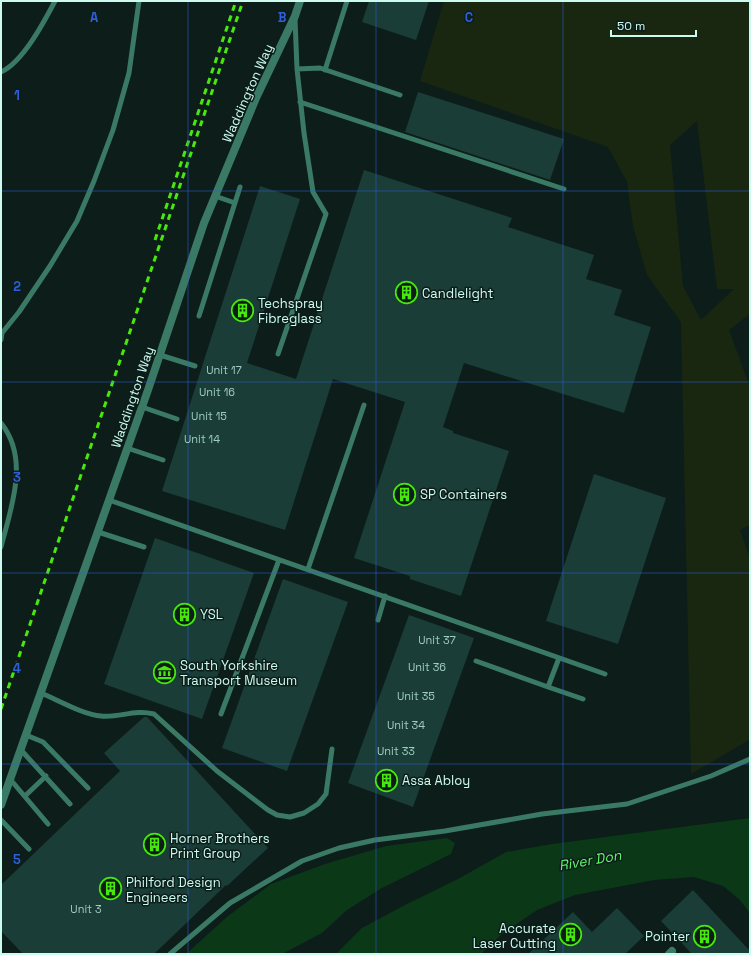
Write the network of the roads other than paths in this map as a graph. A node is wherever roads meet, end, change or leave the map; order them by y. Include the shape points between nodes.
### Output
1 (55, 1) edge
2 (139, 1) edge
3 (300, 1) edge
4 (347, 1) edge
5 (295, 16) junction
6 (297, 69) junction
7 (325, 70) junction
8 (1, 72) edge
9 (400, 95) dead end
10 (300, 102) junction
11 (240, 187) dead end
12 (564, 189) dead end
13 (215, 196) junction
14 (235, 203) junction
15 (199, 316) dead end
16 (2, 334) edge
17 (1, 340) edge
18 (278, 354) dead end
19 (160, 355) junction
20 (195, 366) dead end
21 (364, 405) dead end
22 (142, 407) junction
23 (177, 419) dead end
24 (1, 423) edge
25 (127, 448) junction
26 (163, 460) dead end
27 (109, 500) junction
28 (98, 532) junction
29 (1, 547) edge
30 (144, 547) dead end
31 (279, 560) junction
32 (308, 569) junction
33 (385, 596) junction
34 (378, 620) dead end
35 (559, 658) junction
36 (476, 660) dead end
37 (604, 674) dead end
38 (548, 687) junction
39 (41, 693) junction
40 (583, 699) dead end
41 (221, 714) dead end
42 (26, 735) junction
43 (332, 749) dead end
44 (21, 750) junction
45 (750, 759) edge
46 (46, 776) junction
47 (10, 779) junction
48 (88, 788) dead end
49 (25, 796) junction
50 (70, 804) dead end
51 (1, 806) edge
52 (1, 820) edge
53 (48, 824) dead end
54 (29, 849) dead end
55 (170, 954) edge

1 - 8 lane via 36,36 12,66
2 - 16 lane via 129,73 113,130 94,181 77,220 50,266
3 - 5 street, Waddington Way
4 - 7 lane
5 - 6 lane
5 - 13 street, Waddington Way via 256,98
6 - 7 lane
6 - 10 lane
7 - 9 lane
10 - 12 lane
10 - 18 lane via 313,192 326,214
11 - 14 lane
13 - 14 lane
13 - 19 street, Waddington Way
14 - 15 lane
16 - 17 lane
19 - 20 lane
19 - 22 street, Waddington Way
21 - 32 lane
22 - 23 lane
22 - 25 street, Waddington Way
24 - 29 lane via 13,446 17,467 14,495
25 - 26 lane
25 - 27 street, Waddington Way
27 - 28 street, Waddington Way
27 - 31 lane
28 - 30 lane
28 - 39 street, Waddington Way
31 - 32 lane
31 - 41 lane
32 - 33 lane
33 - 34 lane
33 - 35 lane
35 - 37 lane
35 - 38 lane
36 - 38 lane
38 - 40 lane
39 - 42 street, Waddington Way
39 - 43 lane via 93,716 144,711 154,714 217,771 277,815 290,817 304,813 318,804 326,794
42 - 44 street, Waddington Way
42 - 48 lane via 43,742
44 - 46 lane
44 - 47 street, Waddington Way
45 - 55 lane via 711,776 626,804 542,814 339,848 302,861 230,903
46 - 49 lane
46 - 50 lane
47 - 49 lane
47 - 51 street, Waddington Way
49 - 53 lane
52 - 54 lane

